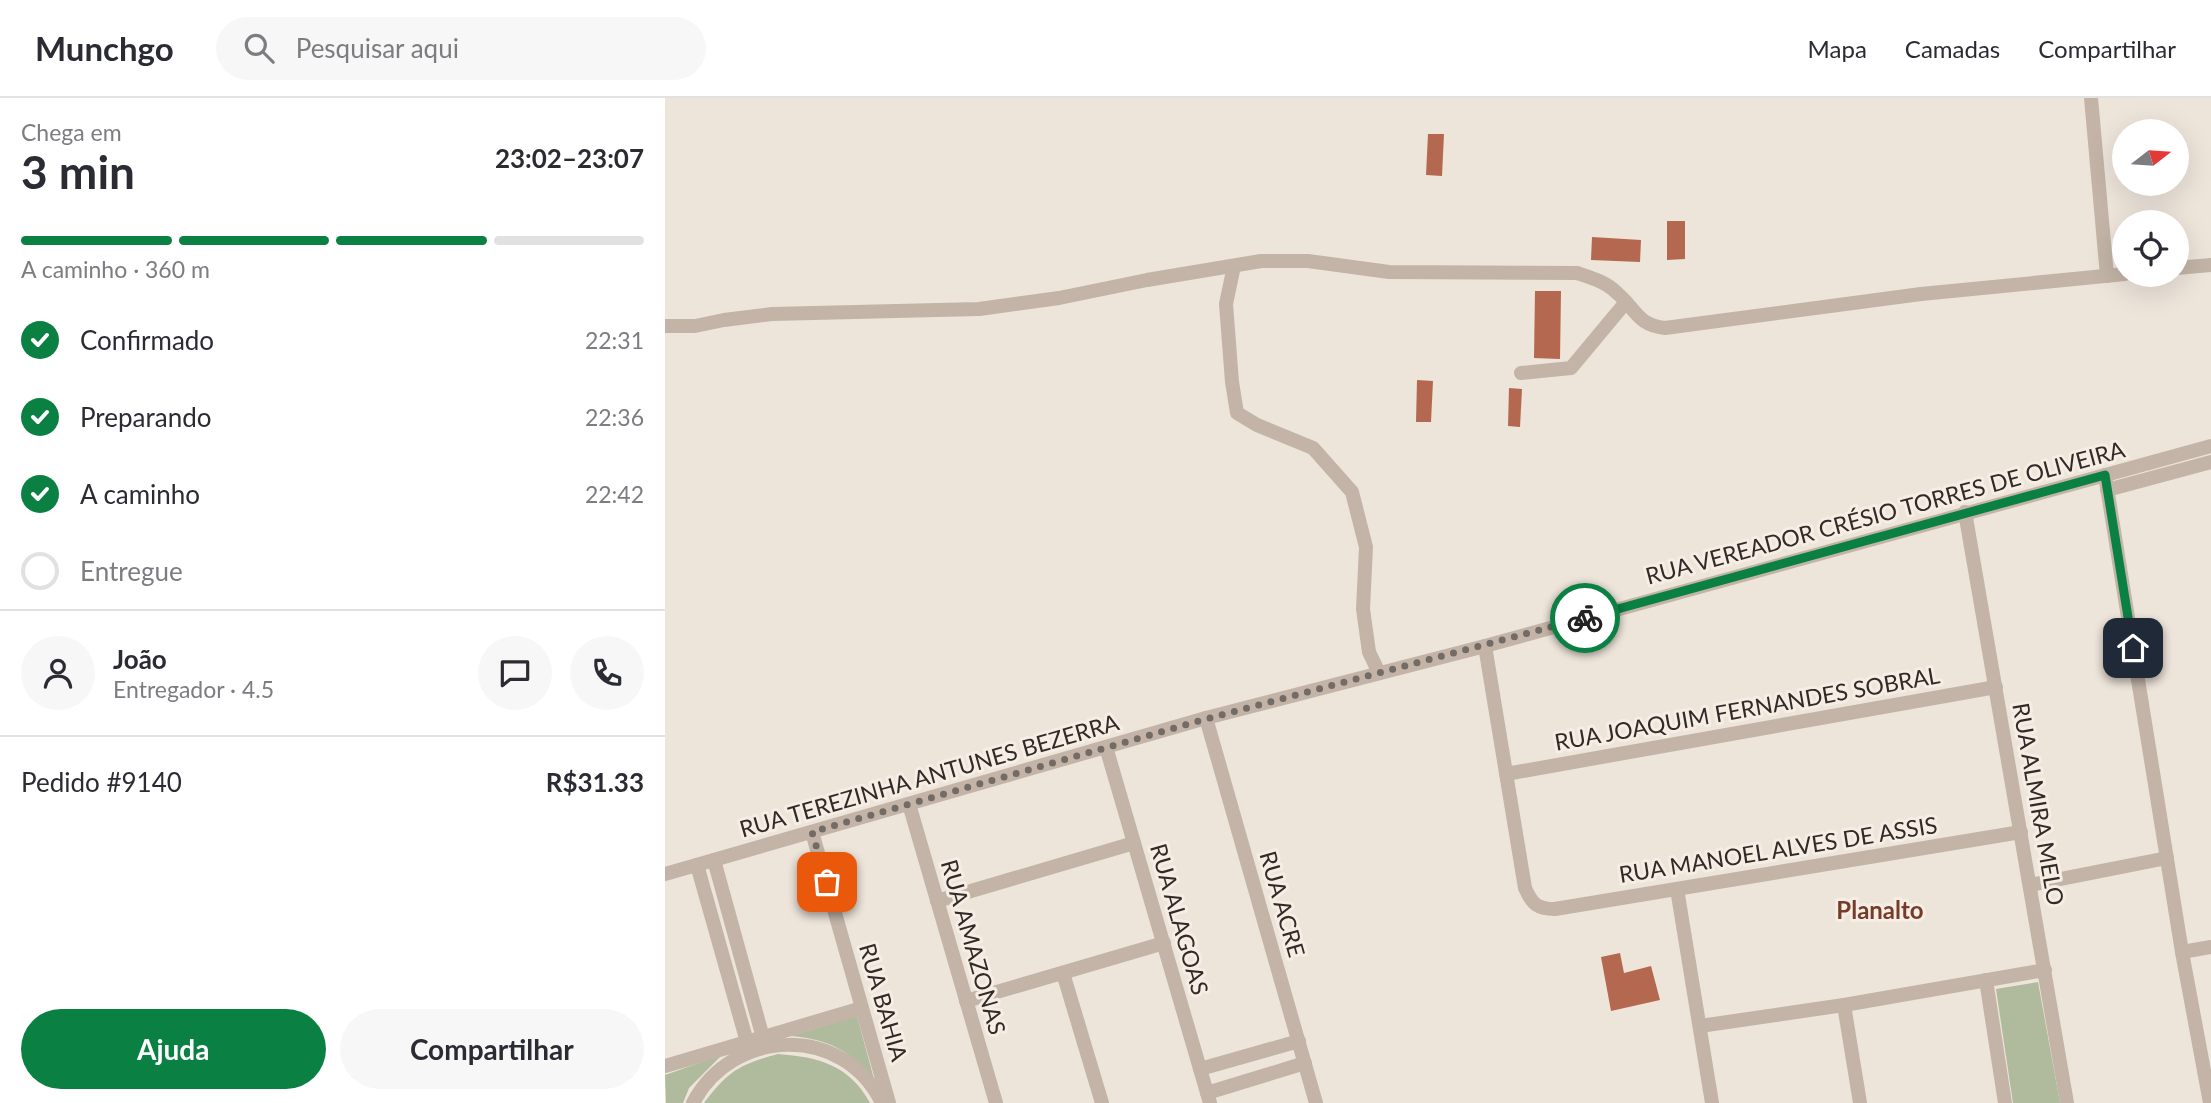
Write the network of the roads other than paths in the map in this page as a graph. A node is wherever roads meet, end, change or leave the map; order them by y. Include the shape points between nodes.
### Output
1 (2091, 98) edge
2 (2211, 265) edge
3 (1234, 266) junction
4 (2189, 267) edge
5 (2112, 275) edge
6 (2107, 276) junction
7 (1626, 302) junction
8 (665, 326) edge
9 (1521, 373) dead end
10 (2211, 446) edge
11 (2211, 462) edge
12 (2106, 482) junction
13 (1965, 512) junction
14 (1485, 646) junction
15 (1379, 673) junction
16 (1996, 687) junction
17 (1206, 719) junction
18 (1106, 747) junction
19 (1506, 774) junction
20 (909, 804) junction
21 (812, 832) junction
22 (2021, 832) junction
23 (1134, 843) junction
24 (2167, 858) junction
25 (713, 860) junction
26 (697, 865) junction
27 (665, 874) edge
28 (2030, 886) junction
29 (1677, 889) junction
30 (937, 901) junction
31 (1164, 943) junction
32 (2211, 947) edge
33 (2182, 952) junction
34 (2045, 970) junction
35 (1063, 973) junction
36 (1986, 980) junction
37 (966, 1001) junction
38 (1844, 1005) junction
39 (862, 1008) junction
40 (1700, 1026) junction
41 (1299, 1041) junction
42 (764, 1042) junction
43 (748, 1046) junction
44 (1305, 1063) junction
45 (665, 1066) edge
46 (1200, 1069) junction
47 (1208, 1098) edge
48 (693, 1103) edge
49 (882, 1103) edge
50 (890, 1103) edge
51 (996, 1103) edge
52 (1102, 1103) edge
53 (1316, 1103) edge
54 (1712, 1103) edge
55 (1860, 1103) edge
56 (2005, 1103) edge
57 (2067, 1103) edge
58 (2210, 1103) edge

1 - 6 street
2 - 4 street
3 - 7 street via 1308,261 1389,272 1577,273 1601,281
3 - 8 street via 979,309 772,314
3 - 15 street via 1226,304 1237,412 1313,448 1352,492 1366,547 1363,608 1369,652
5 - 6 street
6 - 7 street via 1921,294 1665,328 1645,322
7 - 9 street via 1571,368
10 - 12 street, RUA VEREADOR CRÉSIO TORRES DE OLIVEIRA
11 - 12 street, RUA VEREADOR CRÉSIO TORRES DE OLIVEIRA
12 - 13 street, RUA VEREADOR CRÉSIO TORRES DE OLIVEIRA
12 - 24 street
13 - 14 street, RUA VEREADOR CRÉSIO TORRES DE OLIVEIRA
13 - 16 street, RUA ALMIRA MELO
14 - 15 street, RUA VEREADOR CRÉSIO TORRES DE OLIVEIRA
14 - 19 street
15 - 17 street, RUA VEREADOR CRÉSIO TORRES DE OLIVEIRA
16 - 19 street, RUA JOAQUIM FERNANDES SOBRAL
16 - 22 street, RUA ALMIRA MELO
17 - 18 street, RUA TEREZINHA ANTUNES BEZERRA
17 - 41 street, RUA ACRE
18 - 20 street, RUA TEREZINHA ANTUNES BEZERRA
18 - 23 street, RUA ALAGOAS
19 - 29 street, RUA MANOEL ALVES DE ASSIS via 1525,888 1536,906 1555,909
20 - 21 street, RUA TEREZINHA ANTUNES BEZERRA
20 - 30 street, RUA AMAZONAS
21 - 25 street, RUA TEREZINHA ANTUNES BEZERRA
21 - 39 street, RUA BAHIA
22 - 28 street, RUA ALMIRA MELO
22 - 29 street, RUA MANOEL ALVES DE ASSIS
23 - 30 street
23 - 31 street, RUA ALAGOAS
24 - 28 street
24 - 33 street
25 - 26 street, RUA TEREZINHA ANTUNES BEZERRA
25 - 42 street
26 - 27 street, RUA TEREZINHA ANTUNES BEZERRA
26 - 43 street
28 - 34 street, RUA ALMIRA MELO
29 - 40 street
30 - 37 street, RUA AMAZONAS
31 - 35 street
31 - 46 street, RUA ALAGOAS
32 - 33 street
33 - 58 street
34 - 36 street
34 - 57 street, RUA ALMIRA MELO
35 - 37 street
35 - 52 street
36 - 38 street
36 - 56 street
37 - 51 street, RUA AMAZONAS
38 - 40 street
38 - 55 street
39 - 42 street
39 - 50 street, RUA BAHIA
40 - 54 street
41 - 44 street, RUA ACRE
41 - 46 street
42 - 43 street
42 - 49 street via 817,1048 840,1058 861,1074
43 - 45 street
43 - 48 street via 701,1088
44 - 47 street
44 - 53 street, RUA ACRE
46 - 47 street, RUA ALAGOAS

